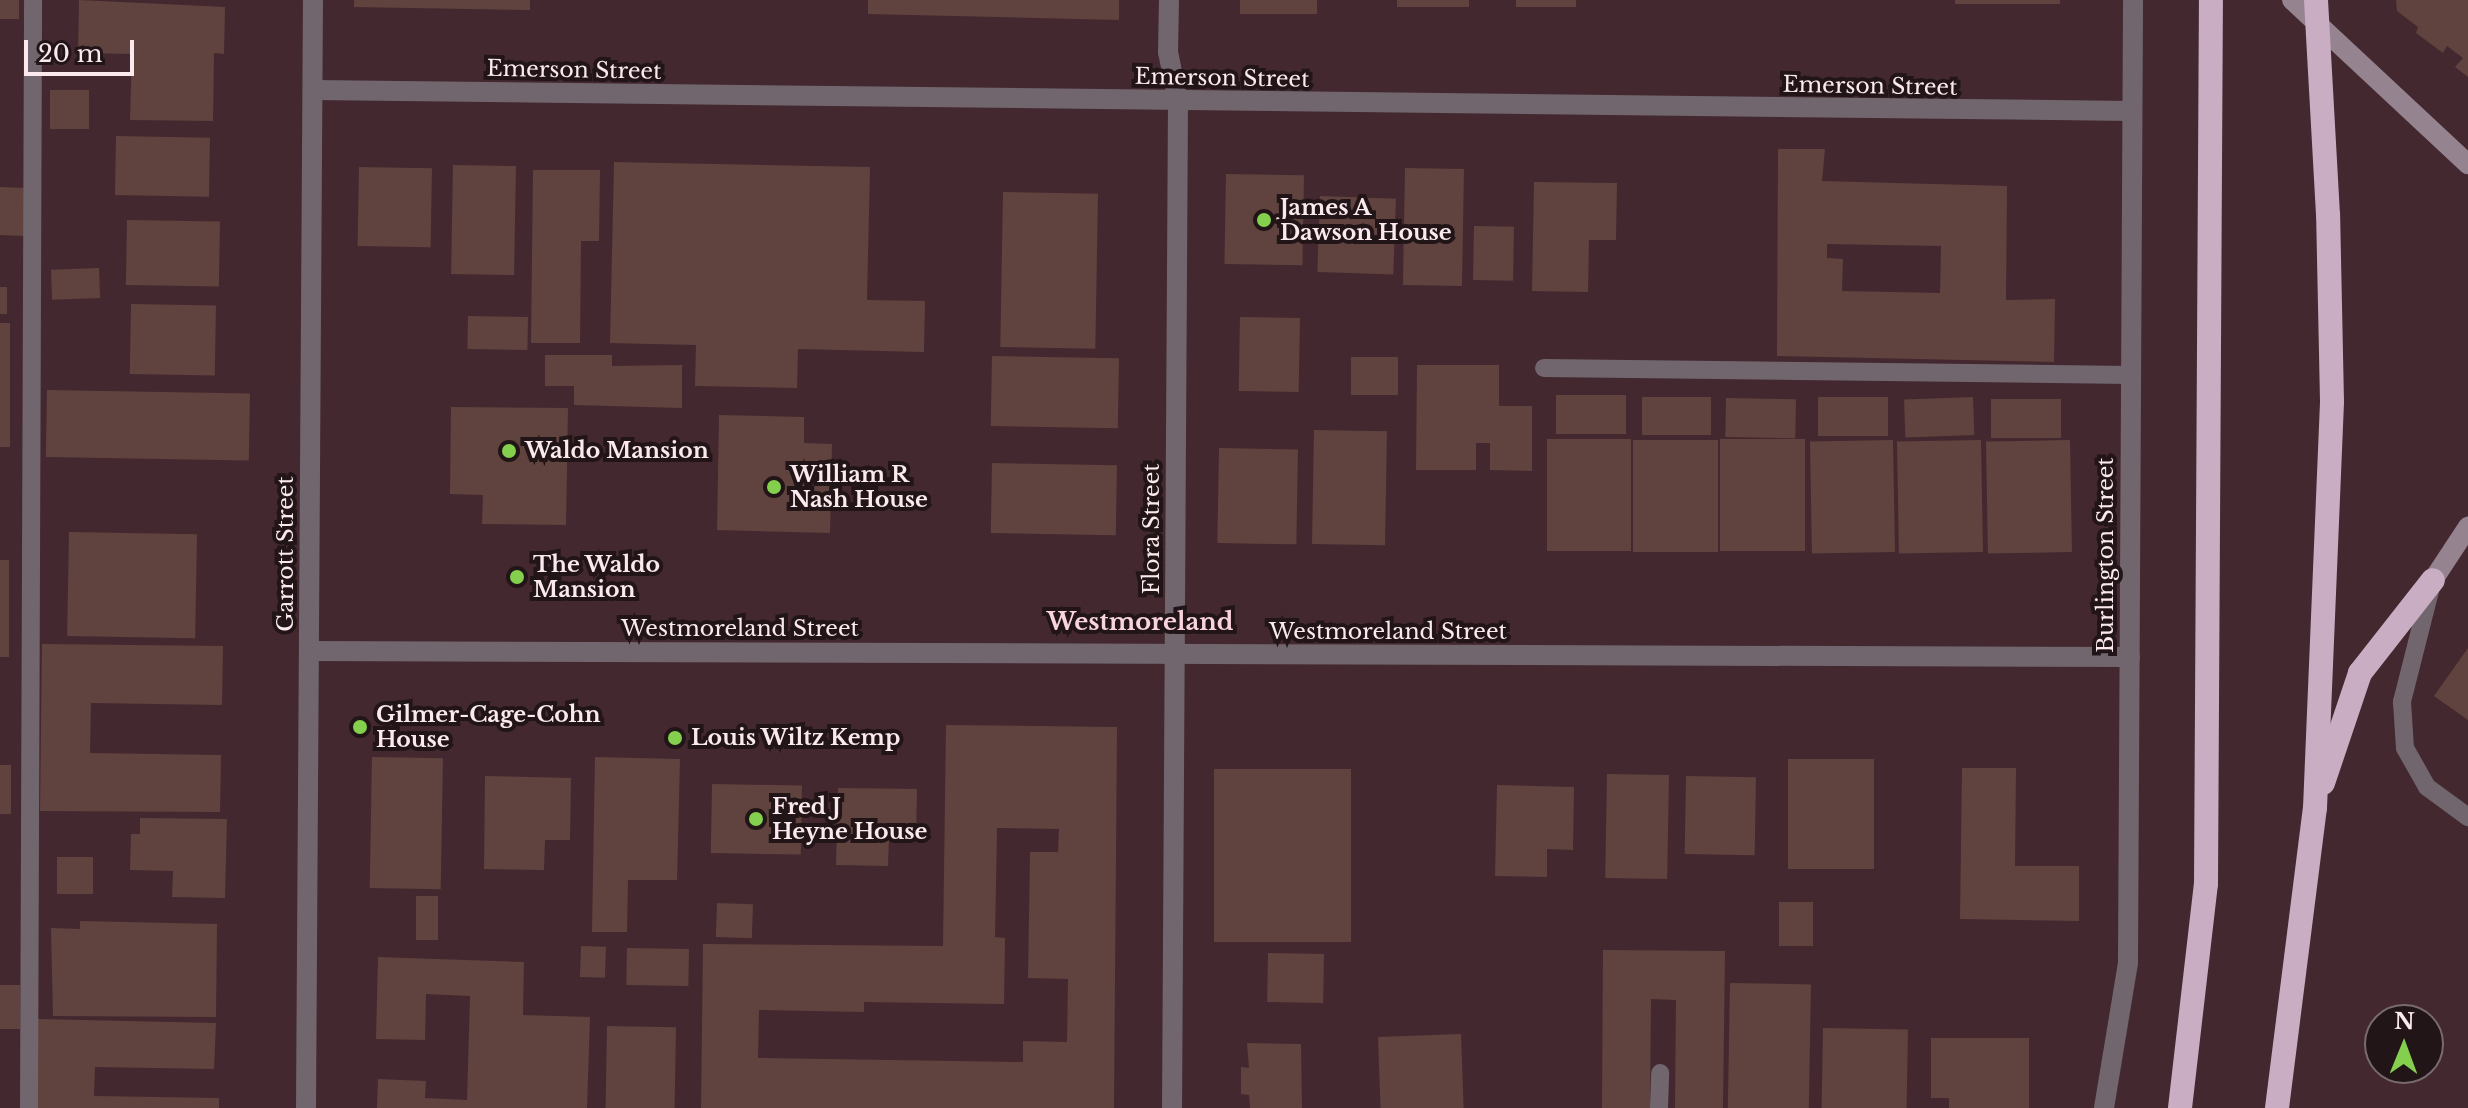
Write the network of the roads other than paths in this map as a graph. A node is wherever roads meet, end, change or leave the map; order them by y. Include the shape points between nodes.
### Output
1 (33, 0) edge
2 (313, 0) edge
3 (1169, 0) edge
4 (2133, 0) edge
5 (2211, 0) edge
6 (2292, 0) edge
7 (2316, 0) edge
8 (313, 90) junction
9 (1178, 101) junction
10 (2132, 111) junction
11 (2468, 164) edge
12 (1544, 368) dead end
13 (2131, 375) junction
14 (2468, 527) edge
15 (2433, 580) junction
16 (309, 651) junction
17 (1174, 655) junction
18 (2130, 657) junction
19 (2315, 808) junction
20 (2468, 817) edge
21 (1660, 1073) dead end
22 (29, 1108) edge
23 (306, 1108) edge
24 (1172, 1108) edge
25 (1659, 1108) edge
26 (2104, 1108) edge
27 (2180, 1108) edge
28 (2277, 1108) edge

1 - 22 lane
2 - 8 street, Garrott Street
3 - 9 street, Flora Street via 1168,52
4 - 10 street, Burlington Street
5 - 27 highway via 2206,884
6 - 11 street
7 - 19 highway, bridge via 2332,401
8 - 9 street, Emerson Street
8 - 16 street, Garrott Street
9 - 10 street, Emerson Street
9 - 17 street, Flora Street
10 - 13 street, Burlington Street
12 - 13 lane
13 - 18 street, Burlington Street
14 - 15 street
15 - 19 highway via 2360,673
15 - 20 lane via 2402,702 2405,748 2427,787
16 - 17 street, Westmoreland Street
16 - 23 street, Garrott Street
17 - 18 street, Westmoreland Street
17 - 24 street, Flora Street
18 - 26 street, Burlington Street via 2128,963
19 - 28 highway
21 - 25 lane

